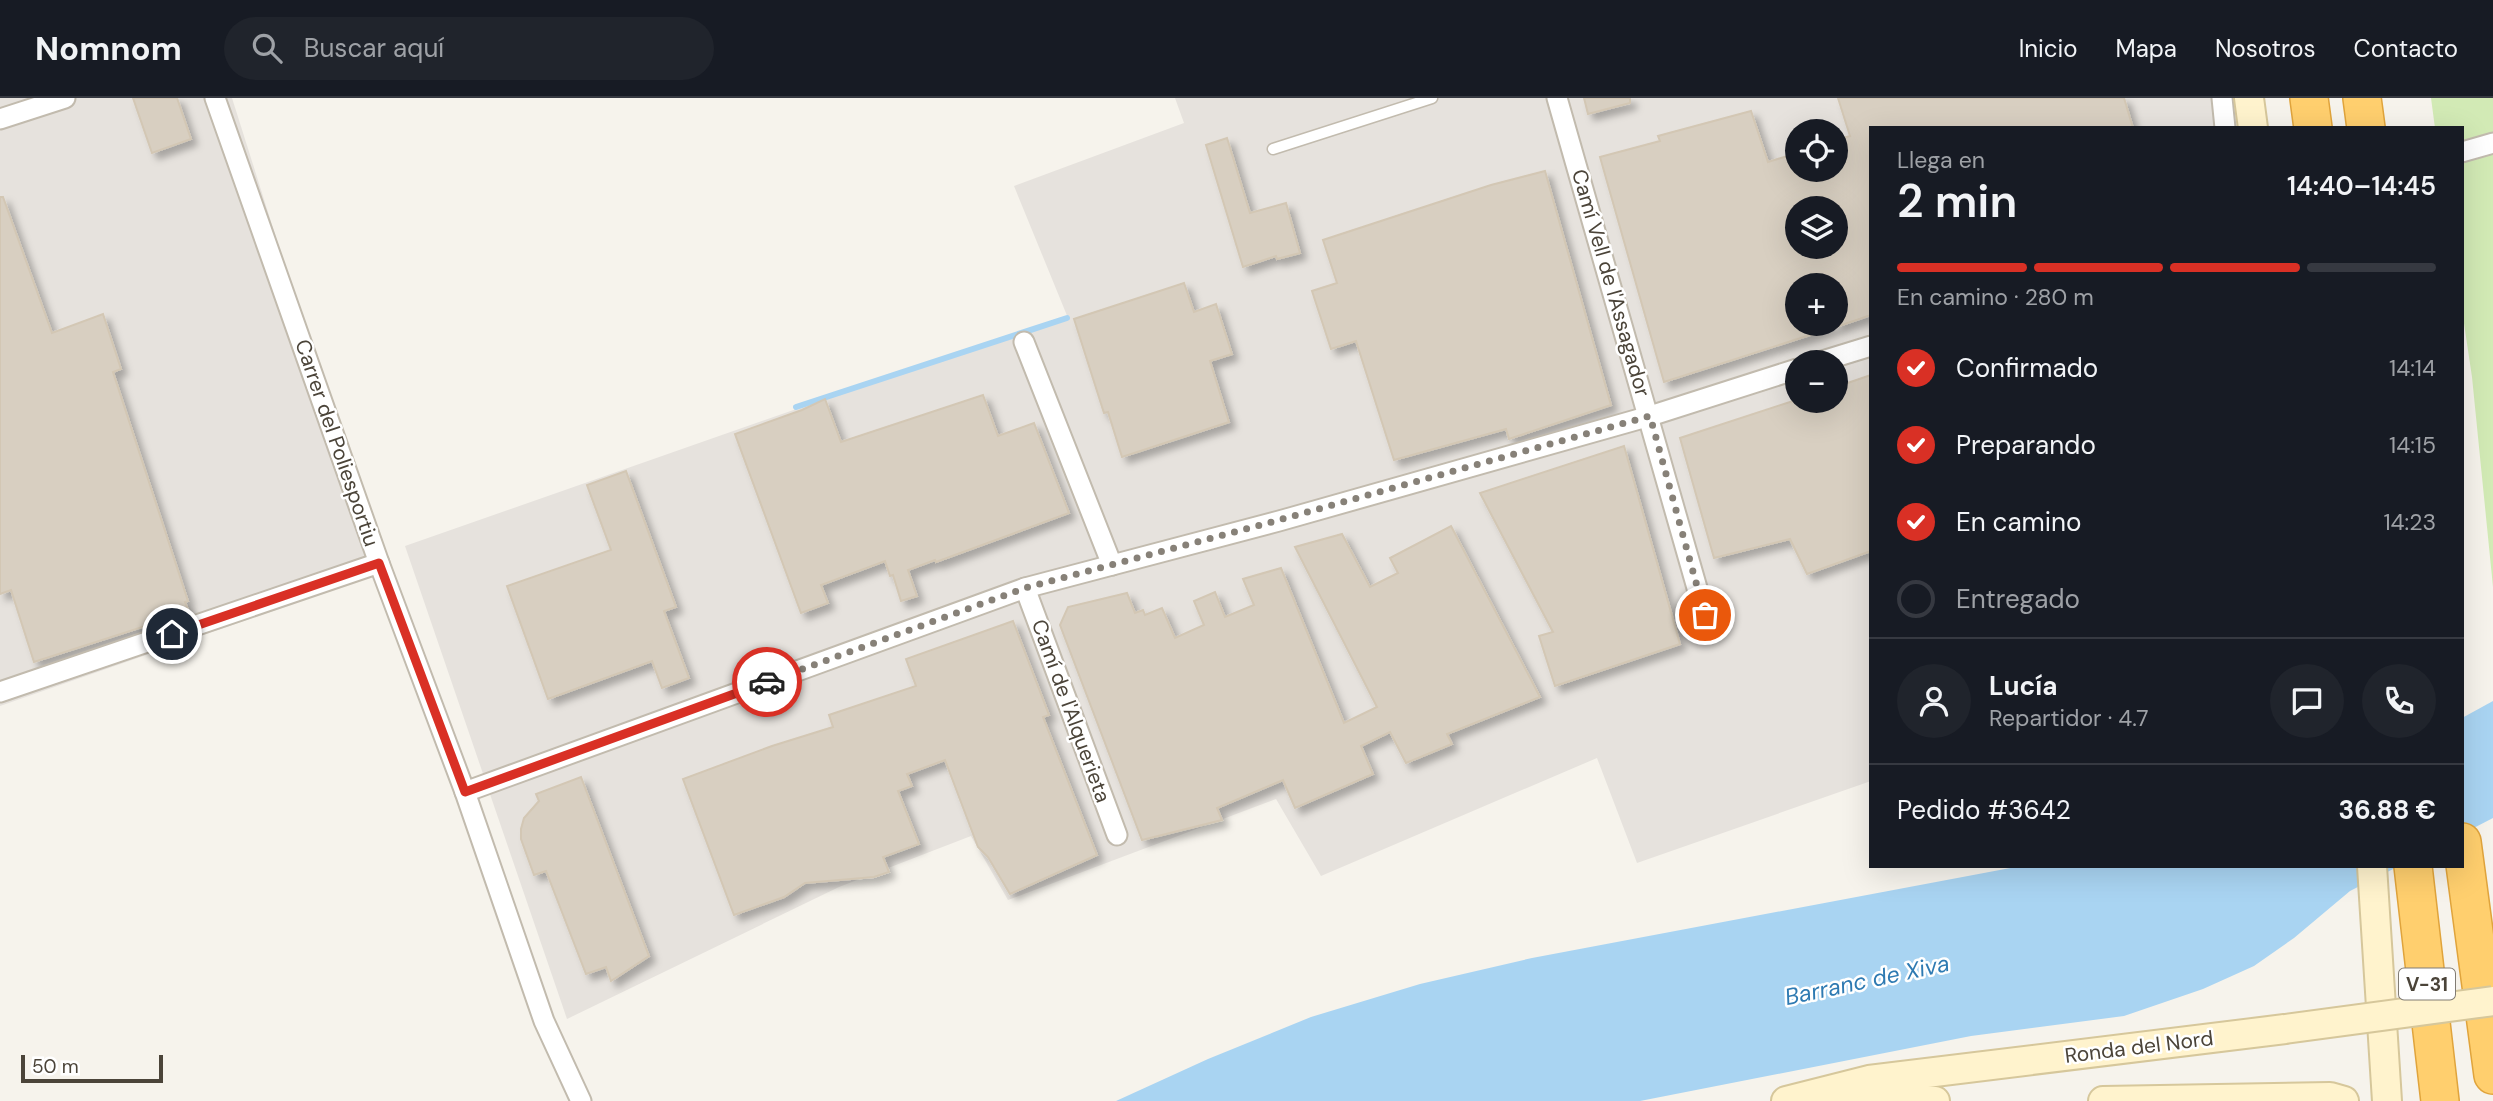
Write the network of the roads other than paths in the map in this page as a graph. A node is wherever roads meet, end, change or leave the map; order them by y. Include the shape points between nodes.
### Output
1 (65, 98) edge
2 (215, 98) edge
3 (1432, 98) edge
4 (1558, 98) edge
5 (2222, 98) edge
6 (2249, 98) edge
7 (2309, 98) edge
8 (2362, 98) edge
9 (0, 119) edge
10 (2225, 126) edge
11 (2253, 126) edge
12 (2313, 126) edge
13 (2366, 126) edge
14 (2493, 143) edge
15 (1273, 149) dead end
16 (2464, 151) edge
17 (1024, 342) dead end
18 (1869, 347) edge
19 (1848, 353) edge
20 (1785, 373) edge
21 (1650, 416) junction
22 (379, 563) junction
23 (1112, 565) junction
24 (1025, 588) junction
25 (1709, 630) dead end
26 (0, 692) edge
27 (465, 792) junction
28 (1117, 835) dead end
29 (2464, 857) edge
30 (2413, 868) edge
31 (2373, 876) edge
32 (2493, 1001) edge
33 (2493, 1076) edge
34 (581, 1101) edge
35 (1786, 1101) edge
36 (1818, 1101) edge
37 (1935, 1101) edge
38 (2103, 1101) edge
39 (2344, 1101) edge
40 (2387, 1101) edge
41 (2440, 1101) edge

1 - 9 street
2 - 22 street, Carrer del Poliesportiu
3 - 15 lane
4 - 21 street, Camí Vell de l'Assagador
5 - 10 street
6 - 11 street
7 - 12 highway
8 - 13 highway
14 - 16 street
17 - 23 street
18 - 19 street
20 - 21 street
21 - 23 street
21 - 25 street, Camí Vell de l'Assagador
22 - 26 street
22 - 27 street, Carrer del Poliesportiu
23 - 24 street
24 - 27 street
24 - 28 street, Camí de l'Alquerieta
27 - 34 street, Carrer del Poliesportiu via 544,1021
29 - 33 highway, V-31
30 - 41 highway, V-31
31 - 40 street
32 - 35 street, Ronda del Nord, bridge via 1869,1080
36 - 37 street via 1875,1097
38 - 39 street via 2330,1097

